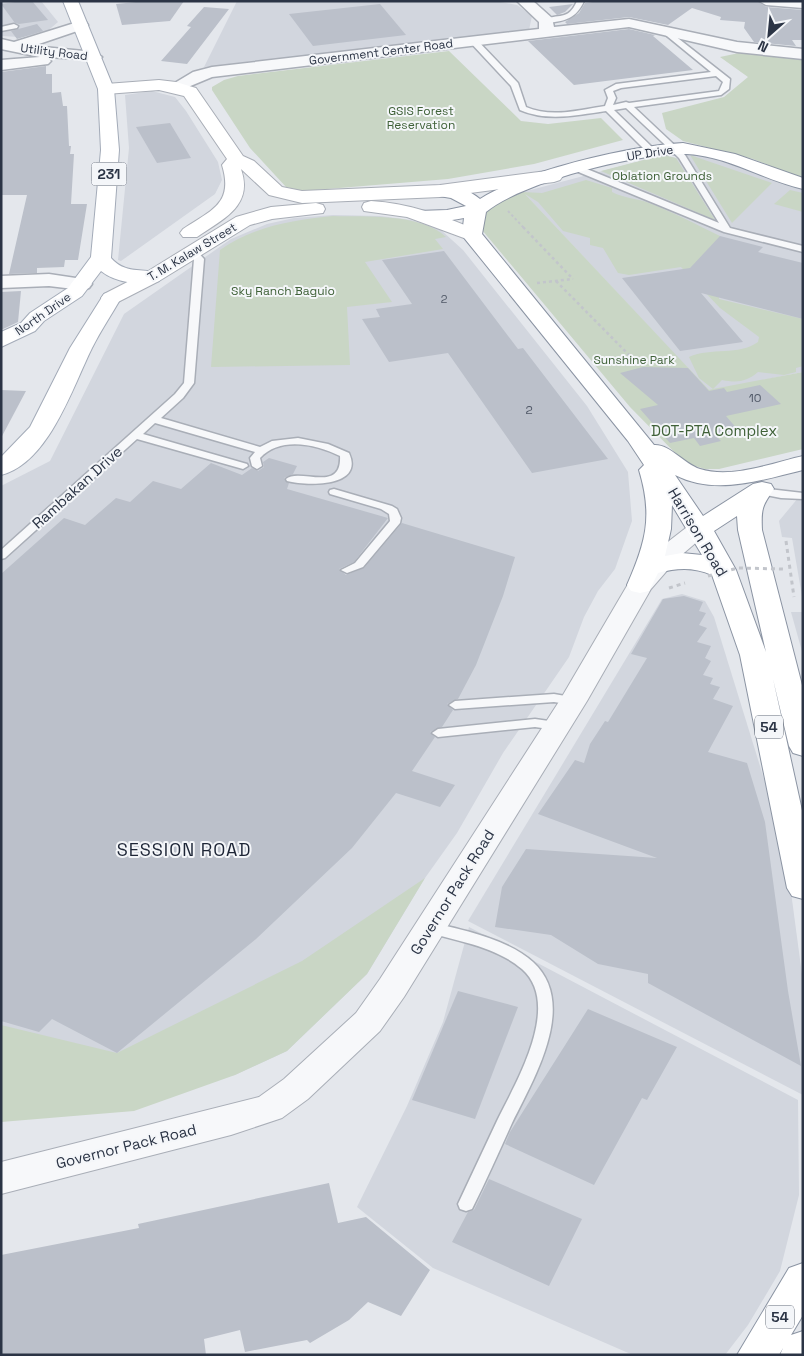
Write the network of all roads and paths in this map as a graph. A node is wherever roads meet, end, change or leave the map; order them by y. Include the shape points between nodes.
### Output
1 (70, 1) edge
2 (524, 1) edge
3 (581, 1) edge
4 (766, 1) edge
5 (803, 4) edge
6 (81, 25) junction
7 (14, 26) dead end
8 (547, 27) junction
9 (1, 29) edge
10 (665, 30) junction
11 (698, 39) junction
12 (803, 40) edge
13 (473, 41) junction
14 (8, 46) edge
15 (803, 54) edge
16 (94, 58) junction
17 (1, 64) edge
18 (718, 73) junction
19 (106, 85) junction
20 (176, 87) junction
21 (612, 98) junction
22 (630, 105) junction
23 (608, 108) junction
24 (671, 148) junction
25 (651, 150) junction
26 (236, 160) junction
27 (579, 169) junction
28 (554, 176) junction
29 (803, 184) edge
30 (440, 191) junction
31 (288, 202) junction
32 (224, 208) junction
33 (480, 208) junction
34 (505, 208) dead end
35 (262, 215) junction
36 (425, 215) junction
37 (726, 230) junction
38 (472, 235) junction
39 (803, 249) edge
40 (192, 251) junction
41 (100, 258) junction
42 (126, 276) junction
43 (152, 278) junction
44 (556, 281) junction
45 (1, 282) edge
46 (82, 284) junction
47 (536, 284) dead end
48 (111, 298) junction
49 (77, 325) junction
50 (28, 327) junction
51 (1, 341) edge
52 (635, 361) dead end
53 (618, 413) junction
54 (153, 419) junction
55 (135, 435) junction
56 (637, 437) junction
57 (260, 450) junction
58 (803, 464) edge
59 (242, 466) dead end
60 (256, 466) dead end
61 (1, 468) edge
62 (291, 479) dead end
63 (334, 492) dead end
64 (758, 492) junction
65 (803, 496) edge
66 (700, 529) junction
67 (659, 534) junction
68 (786, 541) dead end
69 (756, 553) junction
70 (1, 556) edge
71 (790, 569) junction
72 (347, 570) dead end
73 (716, 573) junction
74 (648, 575) junction
75 (794, 602) dead end
76 (573, 701) junction
77 (455, 705) dead end
78 (556, 726) junction
79 (438, 733) dead end
80 (803, 746) edge
81 (803, 888) edge
82 (428, 927) junction
83 (1, 1178) edge
84 (466, 1204) dead end
85 (803, 1280) edge
86 (803, 1349) edge
87 (757, 1355) edge
88 (800, 1355) edge

1 - 6 main road, 231
2 - 8 street
3 - 8 lane via 574,15
4 - 5 street
6 - 14 street, Utility Road
6 - 16 main road, 231
7 - 9 lane
8 - 10 street, Government Center Road via 629,23
8 - 13 street, Government Center Road
10 - 11 street, Government Center Road
10 - 18 lane
11 - 12 street via 754,43
11 - 15 street
13 - 20 street, Government Center Road via 212,72
13 - 23 lane via 515,85 521,104 527,111 557,115
14 - 16 street, Utility Road
14 - 17 street
16 - 17 street
16 - 19 main road, 231
18 - 21 lane via 619,86 609,90
18 - 22 lane via 727,81 721,93
19 - 20 main road
19 - 41 main road, 231 via 110,150
20 - 26 main road, T. M. Kalaw Street via 195,97
21 - 22 lane
21 - 23 lane
22 - 23 lane
22 - 24 lane
23 - 25 lane
24 - 25 main road, UP Drive
24 - 29 main road, UP Drive via 696,149 724,156
24 - 37 lane via 682,157
25 - 27 main road, UP Drive
26 - 31 main road, T. M. Kalaw Street via 248,165
26 - 32 main road, T. M. Kalaw Street via 231,165 238,181 236,197
27 - 28 main road, UP Drive
27 - 37 lane
28 - 30 main road, UP Drive
28 - 33 main road, UP Drive via 498,196
30 - 31 main road, T. M. Kalaw Street
30 - 33 main road via 471,199
30 - 36 main road via 420,199 419,209
31 - 35 main road, T. M. Kalaw Street
31 - 36 main road, T. M. Kalaw Street via 374,207
32 - 35 main road
32 - 42 main road, T. M. Kalaw Street
33 - 36 main road, UP Drive via 447,216
33 - 38 main road via 472,220
34 - 44 path via 573,279
35 - 40 main road, T. M. Kalaw Street via 230,228
36 - 38 main road, T. M. Kalaw Street
37 - 39 lane
38 - 53 main road, Harrison Road
40 - 43 main road, T. M. Kalaw Street
40 - 54 lane, Rambakan Drive via 199,259 189,383 180,396
41 - 42 main road via 110,270
41 - 46 main road, 231
42 - 43 main road
42 - 48 main road, T. M. Kalaw Street
43 - 48 main road, T. M. Kalaw Street
44 - 47 path
44 - 52 path
45 - 46 street via 50,280
46 - 50 main road, North Drive
48 - 49 main road
49 - 50 main road
49 - 61 main road via 58,402 37,436
50 - 51 main road, North Drive
53 - 56 main road, Harrison Road
53 - 58 main road via 669,463 693,476 723,480
54 - 55 lane, Rambakan Drive
54 - 57 lane
55 - 59 lane
55 - 70 lane, Rambakan Drive
56 - 66 main road, Harrison Road
56 - 67 main road via 658,491 661,510
57 - 60 lane via 255,458
57 - 62 lane via 274,444 300,442 325,446 345,455 345,470 337,477 312,482
58 - 64 main road, Governor Pack Road
63 - 72 lane via 386,507 396,515 396,521 359,564
64 - 65 lane
64 - 66 main road, Governor Pack Road
64 - 69 main road, 54 via 748,515
66 - 67 main road
66 - 69 main road via 729,535
66 - 73 main road, Harrison Road / 54
66 - 74 street, Governor Pack Road
67 - 74 main road
68 - 71 path
69 - 80 main road, 54
71 - 73 path, bridge via 738,568
71 - 75 path
73 - 74 main road via 697,560 676,561
73 - 81 main road, Harrison Road / 54 via 754,655
74 - 76 street, Governor Pack Road
76 - 77 lane via 554,698
76 - 78 street, Governor Pack Road
78 - 79 lane via 535,723
78 - 82 street, Governor Pack Road
82 - 83 street, Governor Pack Road via 368,1022 296,1089 270,1108
82 - 84 lane via 488,946 524,962 536,974 544,1001 542,1036 536,1054
85 - 87 main road, 54
86 - 88 main road

